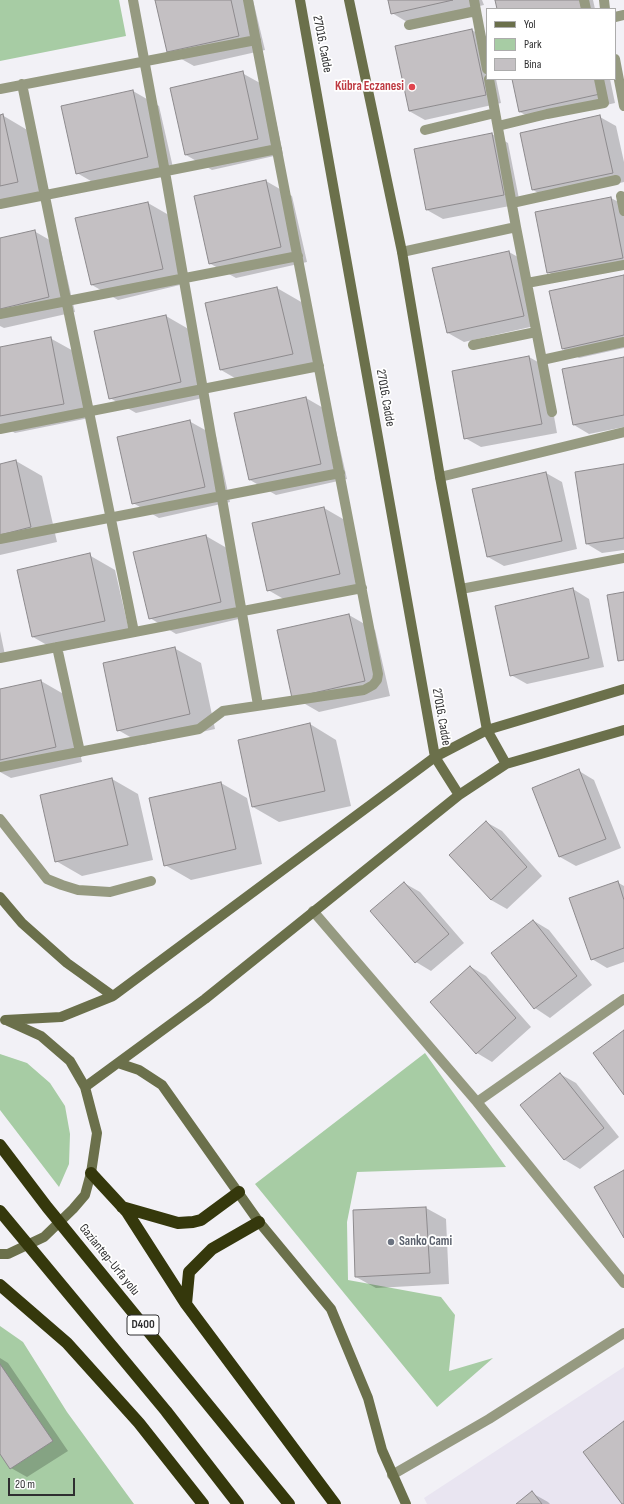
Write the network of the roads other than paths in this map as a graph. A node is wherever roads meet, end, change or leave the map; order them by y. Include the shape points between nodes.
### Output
1 (133, 0) edge
2 (248, 0) edge
3 (300, 0) edge
4 (349, 0) edge
5 (474, 0) edge
6 (476, 11) junction
7 (409, 25) dead end
8 (256, 40) junction
9 (485, 47) edge
10 (486, 58) edge
11 (144, 61) junction
12 (616, 64) edge
13 (489, 80) edge
14 (599, 80) edge
15 (22, 84) junction
16 (0, 89) edge
17 (624, 106) edge
18 (495, 113) junction
19 (498, 126) junction
20 (425, 130) dead end
21 (277, 150) junction
22 (165, 172) junction
23 (616, 180) dead end
24 (45, 195) junction
25 (621, 196) dead end
26 (512, 203) junction
27 (0, 204) edge
28 (624, 211) edge
29 (516, 227) junction
30 (402, 252) junction
31 (298, 256) junction
32 (624, 265) edge
33 (184, 278) junction
34 (527, 283) junction
35 (66, 301) junction
36 (0, 314) edge
37 (536, 332) junction
38 (624, 342) edge
39 (473, 345) dead end
40 (542, 360) junction
41 (319, 366) junction
42 (203, 389) junction
43 (88, 411) junction
44 (552, 412) dead end
45 (0, 429) edge
46 (624, 432) edge
47 (340, 473) junction
48 (440, 477) junction
49 (221, 496) junction
50 (110, 517) junction
51 (0, 539) edge
52 (624, 558) edge
53 (362, 588) junction
54 (461, 589) junction
55 (241, 611) junction
56 (134, 632) junction
57 (57, 647) junction
58 (0, 658) edge
59 (624, 689) edge
60 (258, 705) junction
61 (486, 730) junction
62 (624, 730) edge
63 (80, 752) junction
64 (435, 757) junction
65 (506, 764) junction
66 (0, 767) edge
67 (459, 795) junction
68 (0, 819) edge
69 (151, 881) dead end
70 (0, 897) edge
71 (313, 911) junction
72 (113, 996) junction
73 (624, 999) edge
74 (3, 1020) edge
75 (118, 1063) junction
76 (85, 1088) junction
77 (477, 1102) junction
78 (0, 1145) edge
79 (92, 1173) junction
80 (239, 1192) junction
81 (122, 1207) junction
82 (0, 1211) edge
83 (259, 1222) junction
84 (0, 1254) edge
85 (624, 1283) edge
86 (0, 1285) edge
87 (186, 1304) junction
88 (624, 1332) edge
89 (392, 1475) junction
90 (203, 1504) edge
91 (238, 1504) edge
92 (289, 1504) edge
93 (335, 1504) edge
94 (406, 1504) edge

1 - 11 street
2 - 8 street
3 - 64 street, 27016. Cadde
4 - 30 street
5 - 6 street
6 - 7 street
6 - 9 street
8 - 11 street
8 - 21 street
9 - 10 street
11 - 15 street
11 - 22 street
12 - 17 street
13 - 18 street
14 - 19 street via 604,103
15 - 16 street
15 - 24 street
18 - 19 street
18 - 20 street
19 - 26 street
21 - 22 street
21 - 31 street
22 - 24 street
22 - 33 street
23 - 26 street
24 - 27 street
24 - 35 street
25 - 28 street
26 - 29 street
29 - 30 street
29 - 34 street
30 - 48 street
31 - 33 street
31 - 41 street
32 - 34 street
33 - 35 street
33 - 42 street
34 - 37 street
35 - 36 street
35 - 43 street
37 - 39 street
37 - 40 street
38 - 40 street
40 - 44 street
41 - 42 street
41 - 47 street
42 - 43 street
42 - 49 street
43 - 45 street
43 - 50 street
46 - 48 street
47 - 49 street
47 - 53 street
48 - 54 street
49 - 50 street
49 - 55 street
50 - 51 street
50 - 56 street
52 - 54 street
53 - 55 street
53 - 60 street via 378,674 373,685 364,690
54 - 61 street
55 - 56 street
55 - 60 street
56 - 57 street
57 - 58 street
57 - 63 street
59 - 61 street
60 - 63 street via 223,710 199,729
61 - 64 street
61 - 65 street
62 - 65 street
63 - 66 street
64 - 67 street, 27016. Cadde
64 - 72 street
65 - 67 street
67 - 71 street
68 - 69 street via 47,879 78,890 110,892
70 - 72 street via 22,923 67,963
71 - 75 street via 205,999
71 - 77 street
72 - 74 street via 61,1017
73 - 77 street
74 - 76 street via 41,1036 70,1061
75 - 76 street
75 - 80 street via 139,1070 162,1085
76 - 79 street via 97,1134
77 - 85 street
78 - 92 highway, Gaziantep-Urfa yolu / D400 via 47,1207
79 - 81 highway
79 - 84 street via 85,1194 44,1237 8,1254
80 - 81 highway via 201,1220 193,1222 178,1223
80 - 83 street
81 - 87 highway
82 - 91 highway, D400 via 166,1411
83 - 87 highway via 212,1249 189,1272
83 - 89 street via 331,1309 368,1398 382,1450
86 - 90 highway via 67,1343 138,1423
87 - 93 highway
88 - 89 street via 489,1420
89 - 94 street

